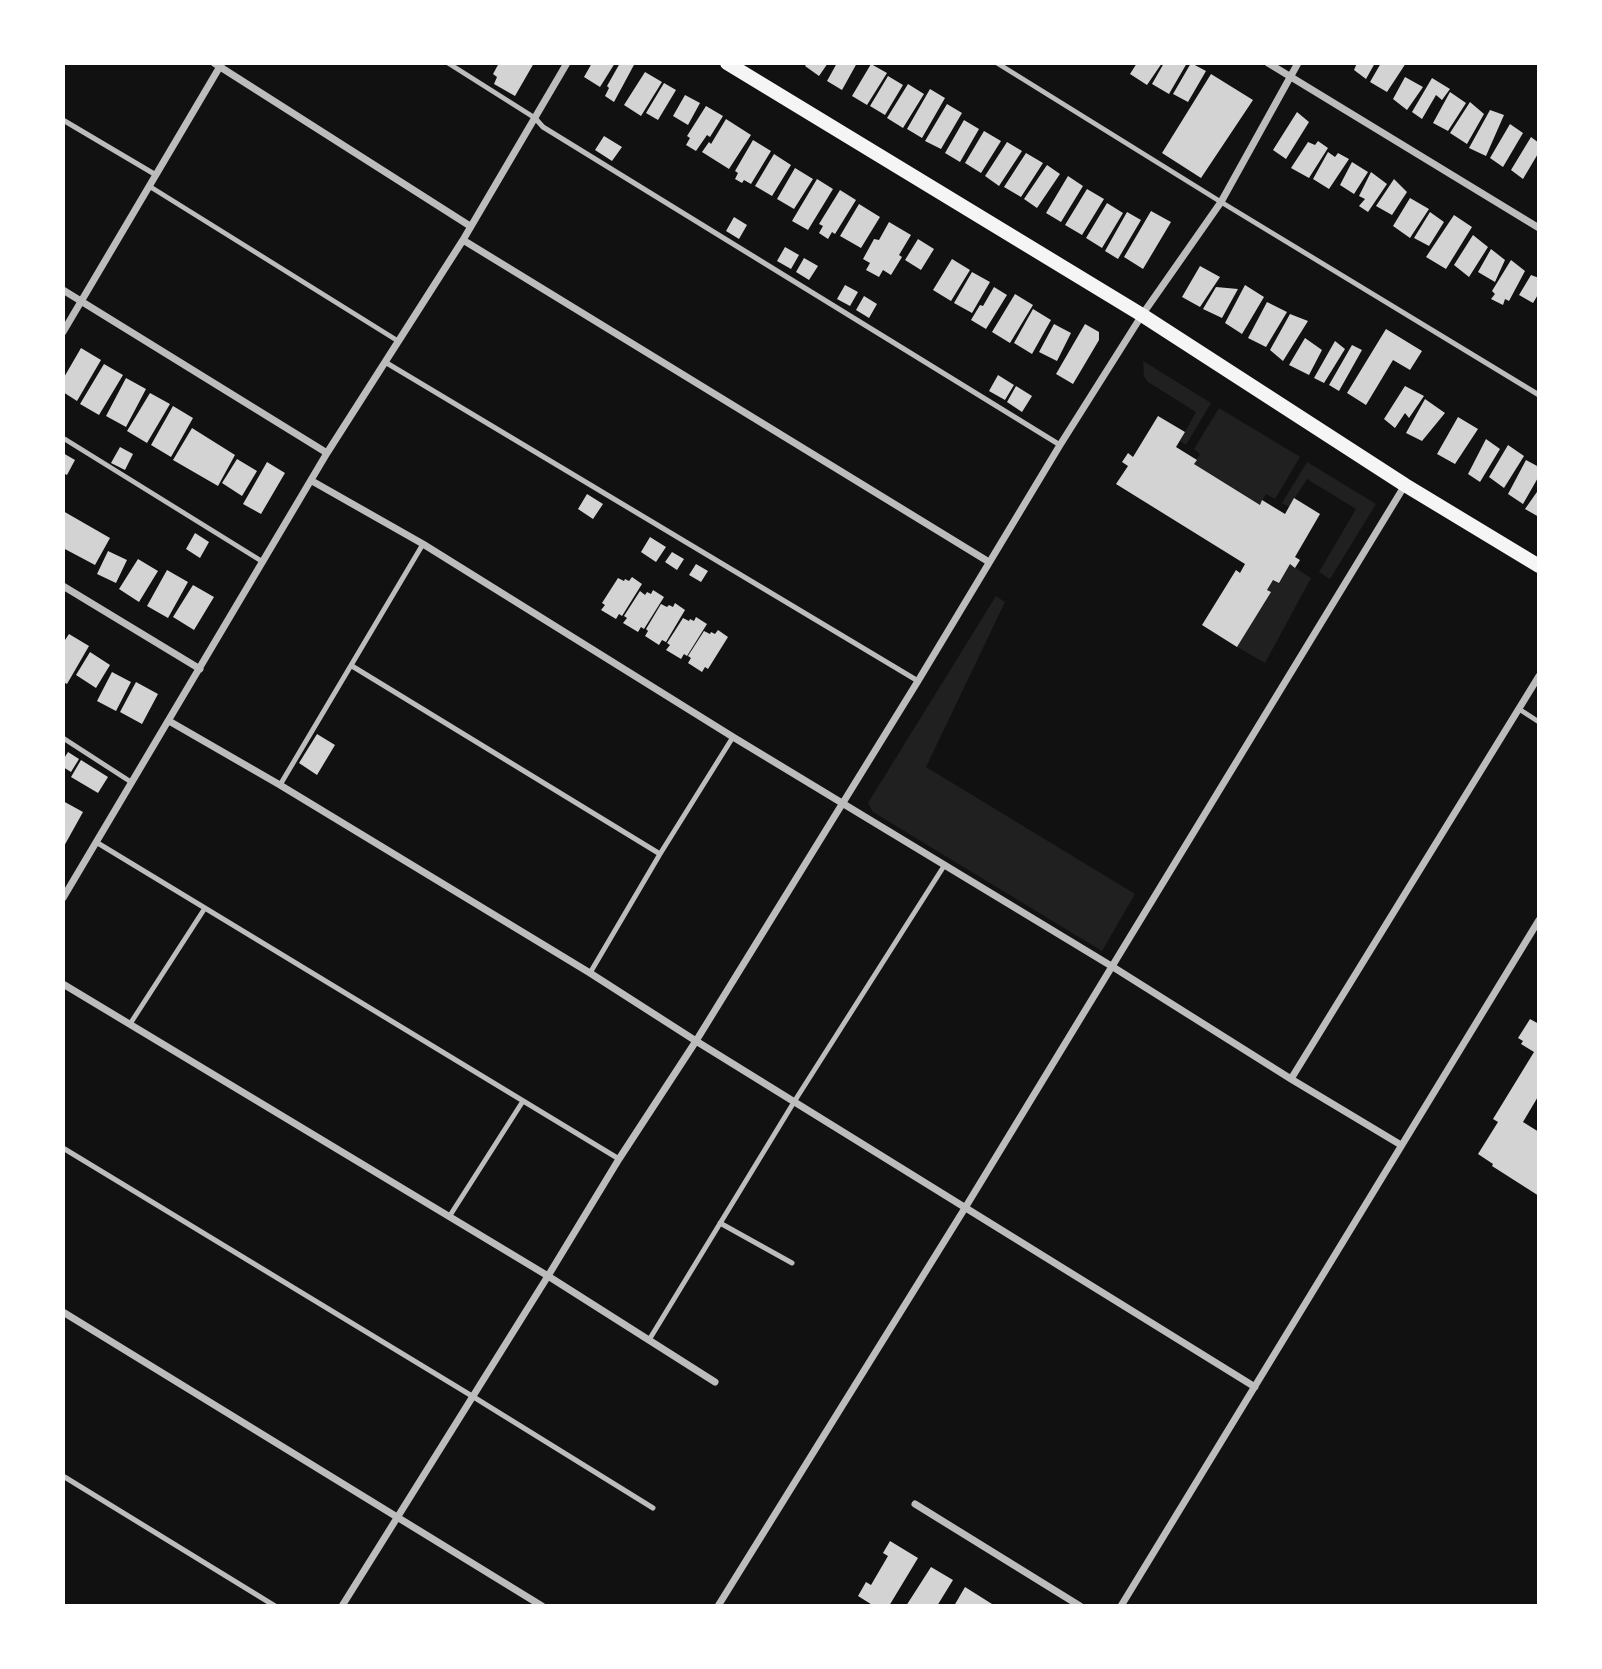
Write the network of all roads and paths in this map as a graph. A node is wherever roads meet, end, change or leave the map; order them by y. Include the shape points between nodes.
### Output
1 (448, 63) edge
2 (567, 63) edge
3 (727, 63) edge
4 (997, 63) edge
5 (1268, 63) edge
6 (1298, 63) edge
7 (218, 64) edge
8 (1290, 77) junction
9 (535, 118) junction
10 (63, 120) edge
11 (156, 175) junction
12 (149, 186) junction
13 (1221, 202) junction
14 (470, 226) junction
15 (1539, 228) edge
16 (463, 240) junction
17 (63, 290) edge
18 (82, 301) junction
19 (1142, 315) junction
20 (63, 332) edge
21 (398, 341) junction
22 (385, 362) junction
23 (1539, 396) edge
24 (63, 438) edge
25 (1060, 445) junction
26 (327, 453) junction
27 (312, 481) junction
28 (1405, 485) junction
29 (423, 544) junction
30 (263, 562) junction
31 (989, 562) junction
32 (1539, 566) edge
33 (63, 586) edge
34 (352, 666) junction
35 (200, 669) junction
36 (1539, 676) edge
37 (918, 681) junction
38 (1518, 709) junction
39 (169, 721) junction
40 (1539, 722) edge
41 (733, 737) junction
42 (63, 738) edge
43 (131, 782) junction
44 (280, 785) junction
45 (843, 803) junction
46 (96, 842) junction
47 (660, 854) junction
48 (944, 866) junction
49 (66, 885) edge
50 (63, 898) edge
51 (205, 908) junction
52 (1539, 920) edge
53 (1112, 967) junction
54 (590, 972) junction
55 (63, 984) edge
56 (130, 1024) junction
57 (696, 1041) junction
58 (1291, 1079) junction
59 (523, 1101) junction
60 (794, 1102) junction
61 (1401, 1144) junction
62 (63, 1148) edge
63 (619, 1159) junction
64 (965, 1208) junction
65 (449, 1217) junction
66 (720, 1223) junction
67 (792, 1263) dead end
68 (548, 1276) junction
69 (63, 1312) edge
70 (649, 1340) junction
71 (715, 1382) dead end
72 (1255, 1387) junction
73 (472, 1396) junction
74 (63, 1476) edge
75 (915, 1504) dead end
76 (653, 1508) dead end
77 (398, 1516) junction
78 (275, 1606) edge
79 (342, 1606) edge
80 (542, 1606) edge
81 (718, 1606) edge
82 (1080, 1606) edge
83 (1121, 1606) edge

1 - 9 lane
2 - 9 street
3 - 19 main road
4 - 13 lane
5 - 8 street
6 - 8 street
7 - 11 street
7 - 14 street
8 - 13 street
8 - 15 street
9 - 14 street
9 - 25 lane
10 - 11 lane
11 - 12 street
12 - 18 street
12 - 21 lane
13 - 19 street
13 - 23 lane
14 - 16 street
16 - 21 street
16 - 31 street
17 - 18 street
18 - 20 street
18 - 26 street
19 - 25 street
19 - 28 main road
21 - 22 street
22 - 26 street
22 - 37 lane
24 - 30 lane
25 - 31 street
26 - 27 street
27 - 29 street
27 - 30 street
28 - 32 main road
28 - 53 street
29 - 34 lane
29 - 41 street
30 - 35 street
31 - 37 street
33 - 35 street
34 - 44 lane
34 - 47 lane
35 - 39 street
36 - 38 street
37 - 45 street
38 - 40 lane
38 - 58 street
39 - 43 street
39 - 44 street
41 - 45 street
41 - 47 lane
42 - 43 lane
43 - 46 street
44 - 54 street
45 - 48 street
45 - 57 street
46 - 49 street
46 - 51 lane
47 - 54 lane
48 - 53 street
48 - 60 lane
49 - 50 street
51 - 56 lane
51 - 59 lane
52 - 61 street
53 - 58 street
53 - 64 street
54 - 57 street
55 - 56 street
56 - 65 street
57 - 60 street
57 - 63 street
58 - 61 street
59 - 63 lane
59 - 65 lane
60 - 64 street
60 - 66 lane
61 - 72 street
62 - 73 lane
63 - 68 street
64 - 72 street
64 - 81 street
65 - 68 street
66 - 67 lane
66 - 70 lane
68 - 70 street
68 - 73 street
69 - 77 street
70 - 71 street
72 - 83 street
73 - 76 lane
73 - 77 street
74 - 78 lane
75 - 82 street
77 - 79 street
77 - 80 street

